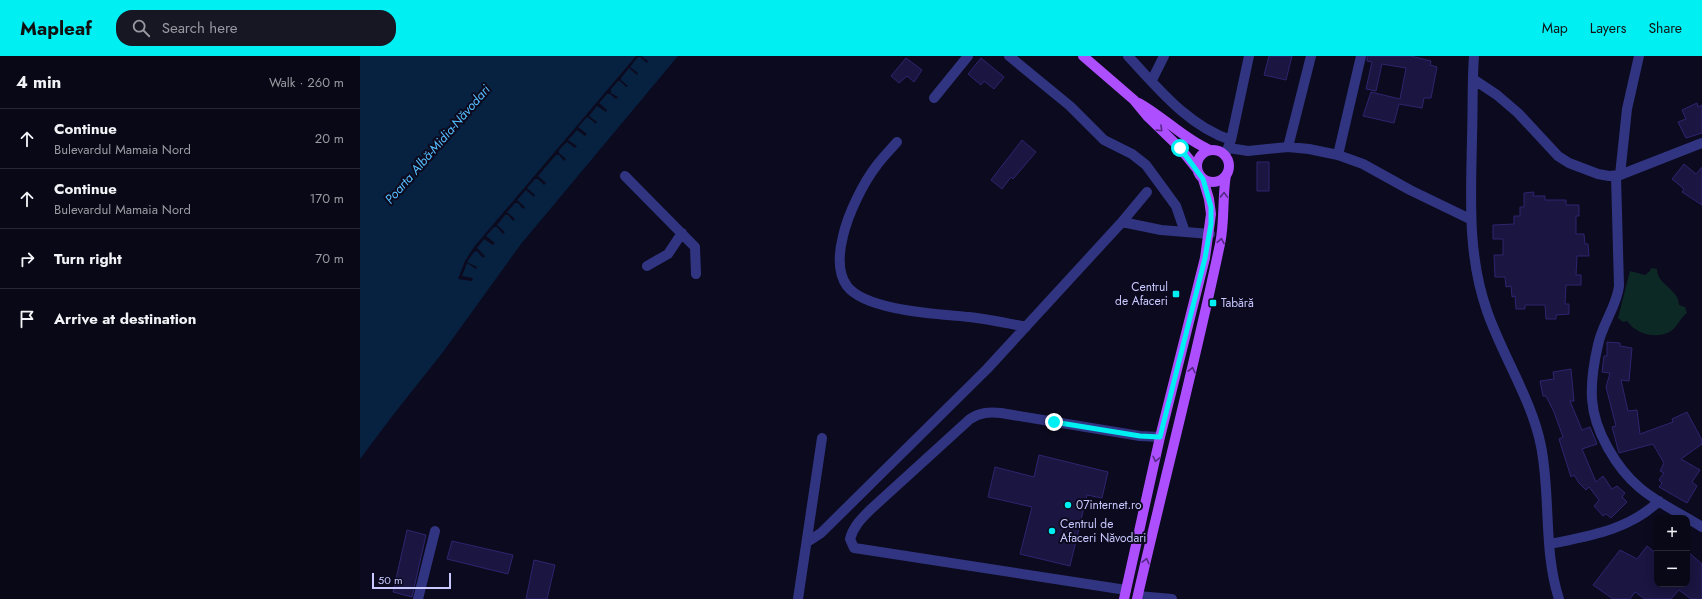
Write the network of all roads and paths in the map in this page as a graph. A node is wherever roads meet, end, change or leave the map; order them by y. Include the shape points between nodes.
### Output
1 (968, 56) edge
2 (1009, 56) edge
3 (1083, 56) edge
4 (1128, 56) edge
5 (1164, 56) edge
6 (1249, 56) edge
7 (1311, 56) edge
8 (1361, 56) edge
9 (1474, 56) edge
10 (1639, 56) edge
11 (1473, 79) junction
12 (1152, 80) junction
13 (934, 98) dead end
14 (1134, 100) junction
15 (897, 142) dead end
16 (1702, 143) edge
17 (1288, 147) junction
18 (1228, 148) junction
19 (1210, 150) junction
20 (1338, 155) junction
21 (1197, 169) junction
22 (1226, 175) junction
23 (625, 176) dead end
24 (1618, 176) junction
25 (1203, 179) junction
26 (1147, 192) dead end
27 (1470, 219) junction
28 (1122, 222) junction
29 (1184, 232) junction
30 (682, 234) junction
31 (1210, 234) junction
32 (647, 266) dead end
33 (696, 274) dead end
34 (1026, 326) junction
35 (1160, 437) junction
36 (822, 438) dead end
37 (1659, 501) junction
38 (1702, 527) edge
39 (435, 531) dead end
40 (807, 542) junction
41 (1550, 544) junction
42 (1125, 595) edge
43 (1137, 598) edge
44 (418, 599) edge
45 (798, 599) edge
46 (1172, 599) edge
47 (1560, 599) edge

1 - 13 street
2 - 29 street via 1070,106 1104,140 1132,154 1146,165 1176,206
3 - 14 main road
4 - 12 street
5 - 12 street
6 - 18 street
7 - 17 street
8 - 20 street
9 - 11 street
10 - 24 street via 1627,109
11 - 24 street via 1518,112 1558,156 1598,174
11 - 27 street
12 - 18 street via 1193,120
14 - 19 main road via 1152,110 1199,146
14 -> 21 main road
15 - 34 street via 876,166 863,187 844,229 840,260 841,274 848,286 873,302 892,308
16 - 24 street
17 - 18 street via 1248,151
17 - 20 street
18 - 19 main road via 1221,152
18 - 22 main road via 1229,165
19 - 21 main road via 1201,155
20 - 27 street via 1363,164
21 - 25 main road
22 - 25 main road via 1223,179 1213,182
43 -> 22 main road via 1184,408 1220,242
23 - 30 street
24 - 37 street via 1618,295 1598,344 1592,400 1596,419 1618,464 1628,477
25 - 31 main road via 1211,207
26 - 28 street
27 - 41 street via 1476,270 1483,300 1520,387 1541,445
28 - 29 street
28 - 34 street
29 - 31 street
30 - 32 street via 668,254
30 - 33 street via 695,247
31 - 35 main road
34 - 40 street via 987,369 821,533
35 -> 42 main road
35 - 42 street via 1001,413 979,413 970,418 870,510 857,524 850,540 854,548
36 - 40 street
37 - 38 street
37 - 41 street via 1627,524 1590,536
39 - 44 street
40 - 45 street
41 - 47 street via 1553,576
43 - 46 street

